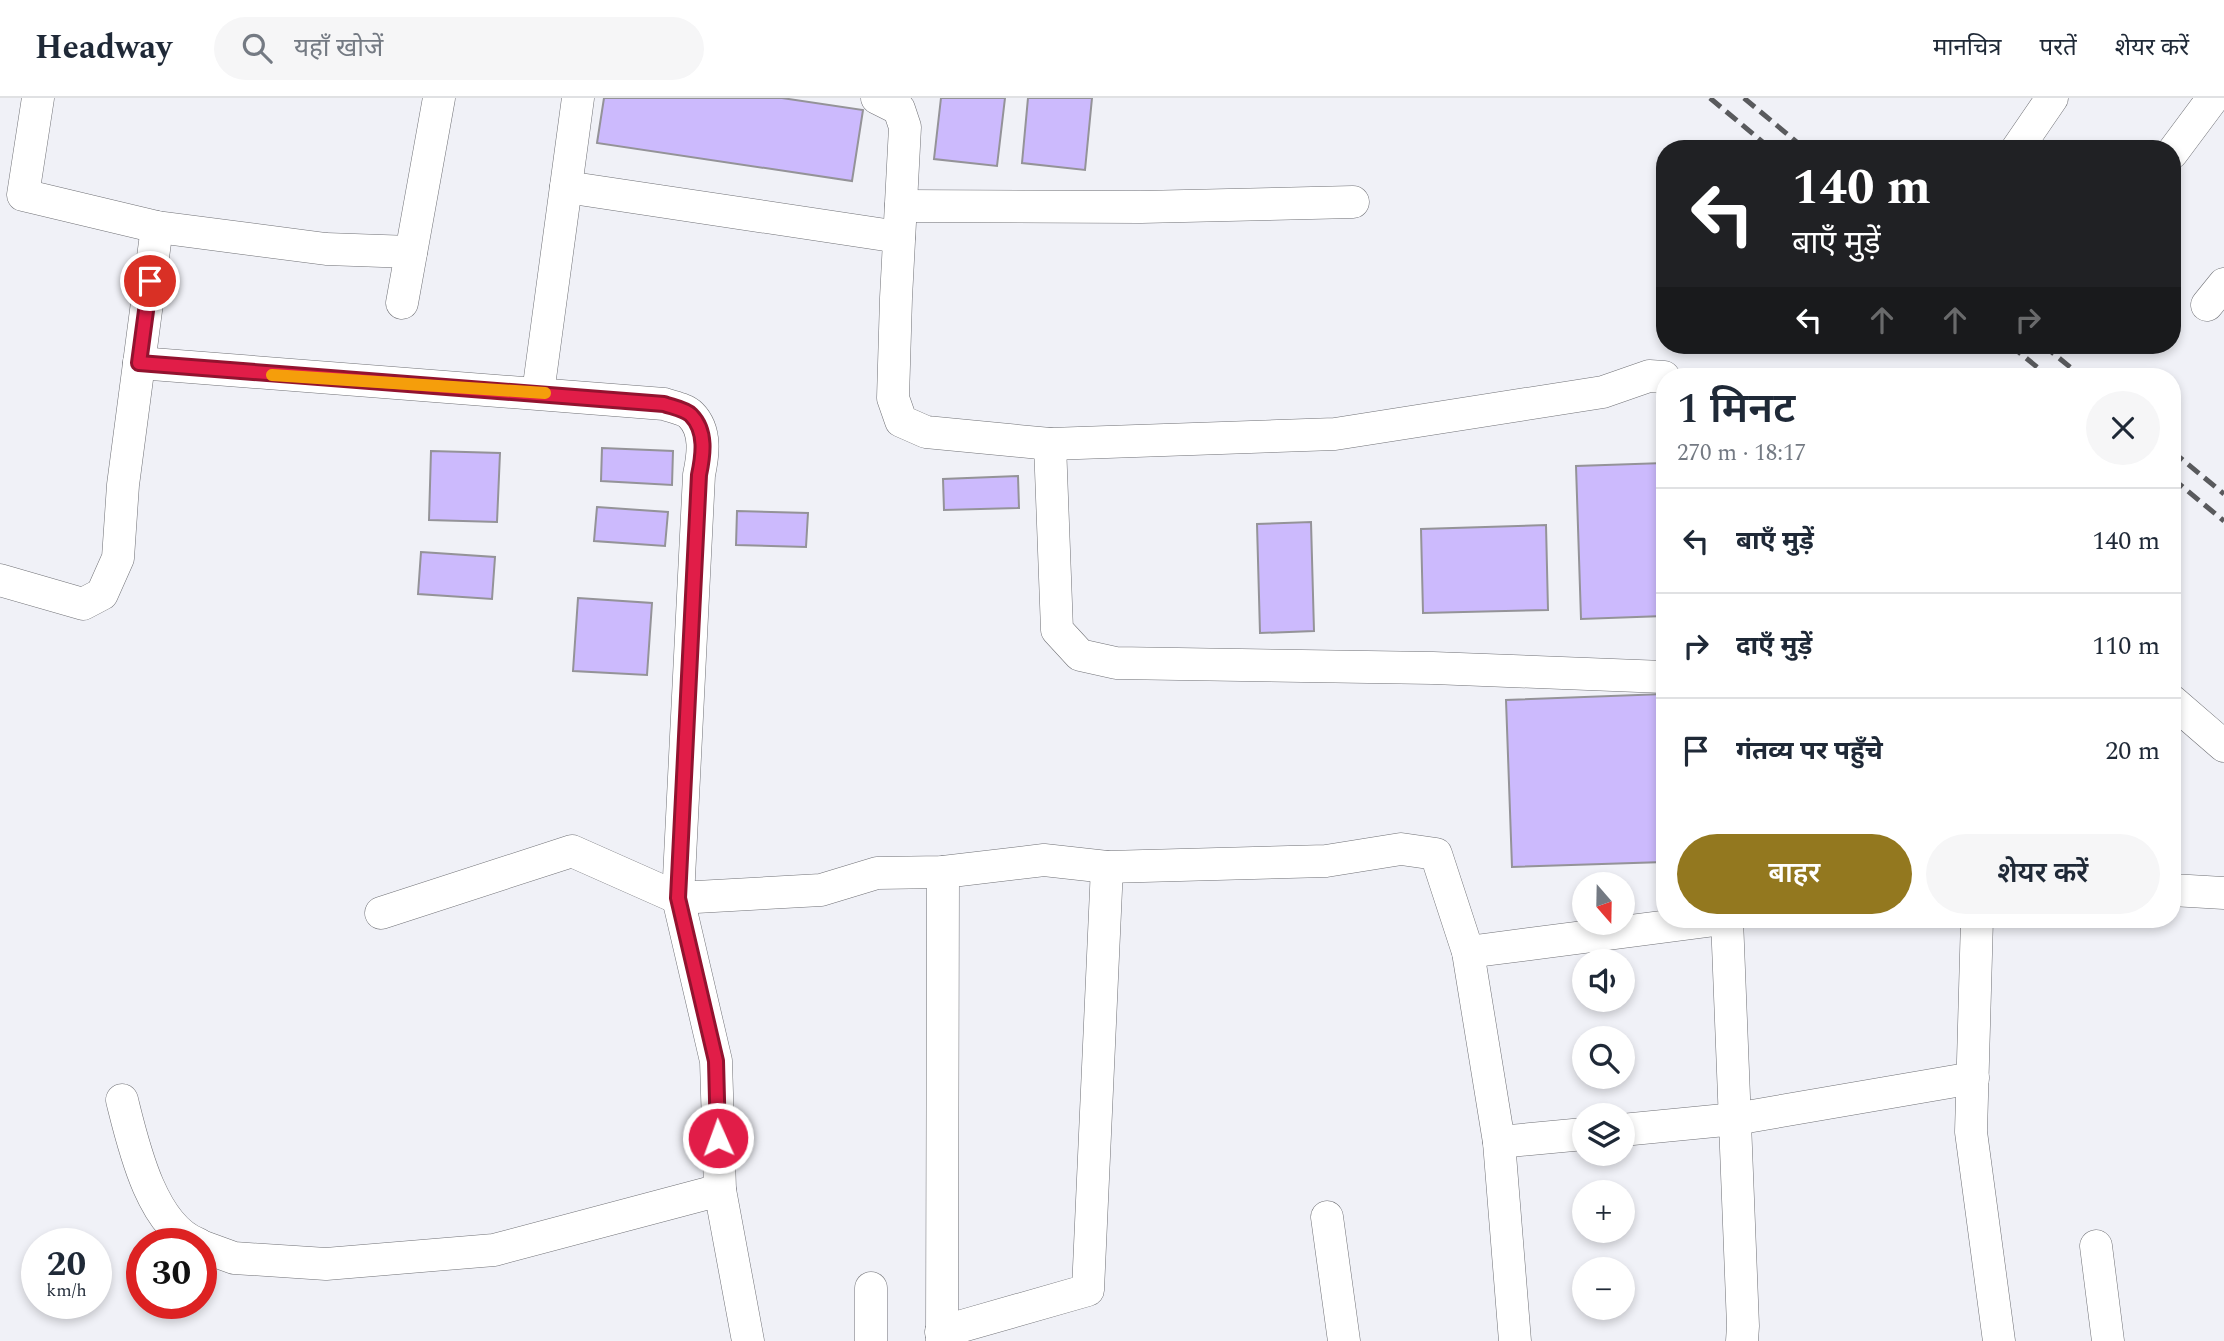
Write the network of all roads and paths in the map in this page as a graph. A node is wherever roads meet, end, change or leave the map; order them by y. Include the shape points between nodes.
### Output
1 (38, 98) edge
2 (439, 98) edge
3 (578, 98) edge
4 (877, 98) edge
5 (2052, 98) edge
6 (2213, 98) edge
7 (2023, 140) edge
8 (2181, 141) edge
9 (566, 187) junction
10 (1353, 202) dead end
11 (901, 206) junction
12 (157, 227) junction
13 (899, 237) junction
14 (411, 252) junction
15 (402, 303) dead end
16 (139, 363) junction
17 (1656, 376) edge
18 (537, 393) junction
19 (1050, 444) junction
20 (0, 580) edge
21 (1656, 677) edge
22 (2181, 709) edge
23 (2224, 746) edge
24 (1107, 867) junction
25 (943, 872) junction
26 (2181, 891) edge
27 (2224, 893) edge
28 (678, 898) junction
29 (381, 913) dead end
30 (1656, 928) edge
31 (1725, 928) edge
32 (1977, 928) edge
33 (1468, 952) junction
34 (1973, 1078) junction
35 (122, 1100) dead end
36 (1735, 1119) junction
37 (1635, 1129) edge
38 (1572, 1135) edge
39 (1499, 1142) junction
40 (720, 1190) junction
41 (1326, 1217) dead end
42 (175, 1228) edge
43 (2096, 1246) dead end
44 (217, 1252) edge
45 (871, 1288) dead end
46 (942, 1336) edge
47 (748, 1341) edge
48 (872, 1341) edge
49 (1344, 1341) edge
50 (1515, 1341) edge
51 (1742, 1341) edge
52 (2000, 1341) edge
53 (2108, 1341) edge

1 - 12 street via 23,195
2 - 14 street
3 - 9 street
4 - 11 street via 899,109 905,127
5 - 7 street
6 - 8 street
9 - 13 street
9 - 18 street
10 - 11 street
11 - 13 street
12 - 14 street via 326,249
12 - 16 street
13 - 19 street via 894,398 901,421 926,432
14 - 15 street
16 - 18 street
16 - 20 street via 118,558 102,594 83,604
17 - 19 street via 1602,392 1335,435
18 - 28 street via 664,404 690,414 699,430 704,452 699,475
19 - 21 street via 1057,630 1080,655 1116,663
22 - 23 street
24 - 25 street via 1044,860
24 - 33 street via 1326,861 1401,849 1436,854
24 - 46 street via 1088,1290
25 - 28 street via 877,873 821,890
25 - 46 street
26 - 27 street
28 - 29 street via 572,851
28 - 40 street via 716,1061
30 - 33 street
31 - 36 street
32 - 34 street
33 - 39 street
34 - 36 street
34 - 52 street via 1972,1132
35 - 42 street via 137,1163 166,1219
36 - 37 street
36 - 51 street
38 - 39 street
39 - 50 street
40 - 44 street via 494,1250 326,1264 234,1258
40 - 47 street
41 - 49 street
43 - 53 street
45 - 48 street

